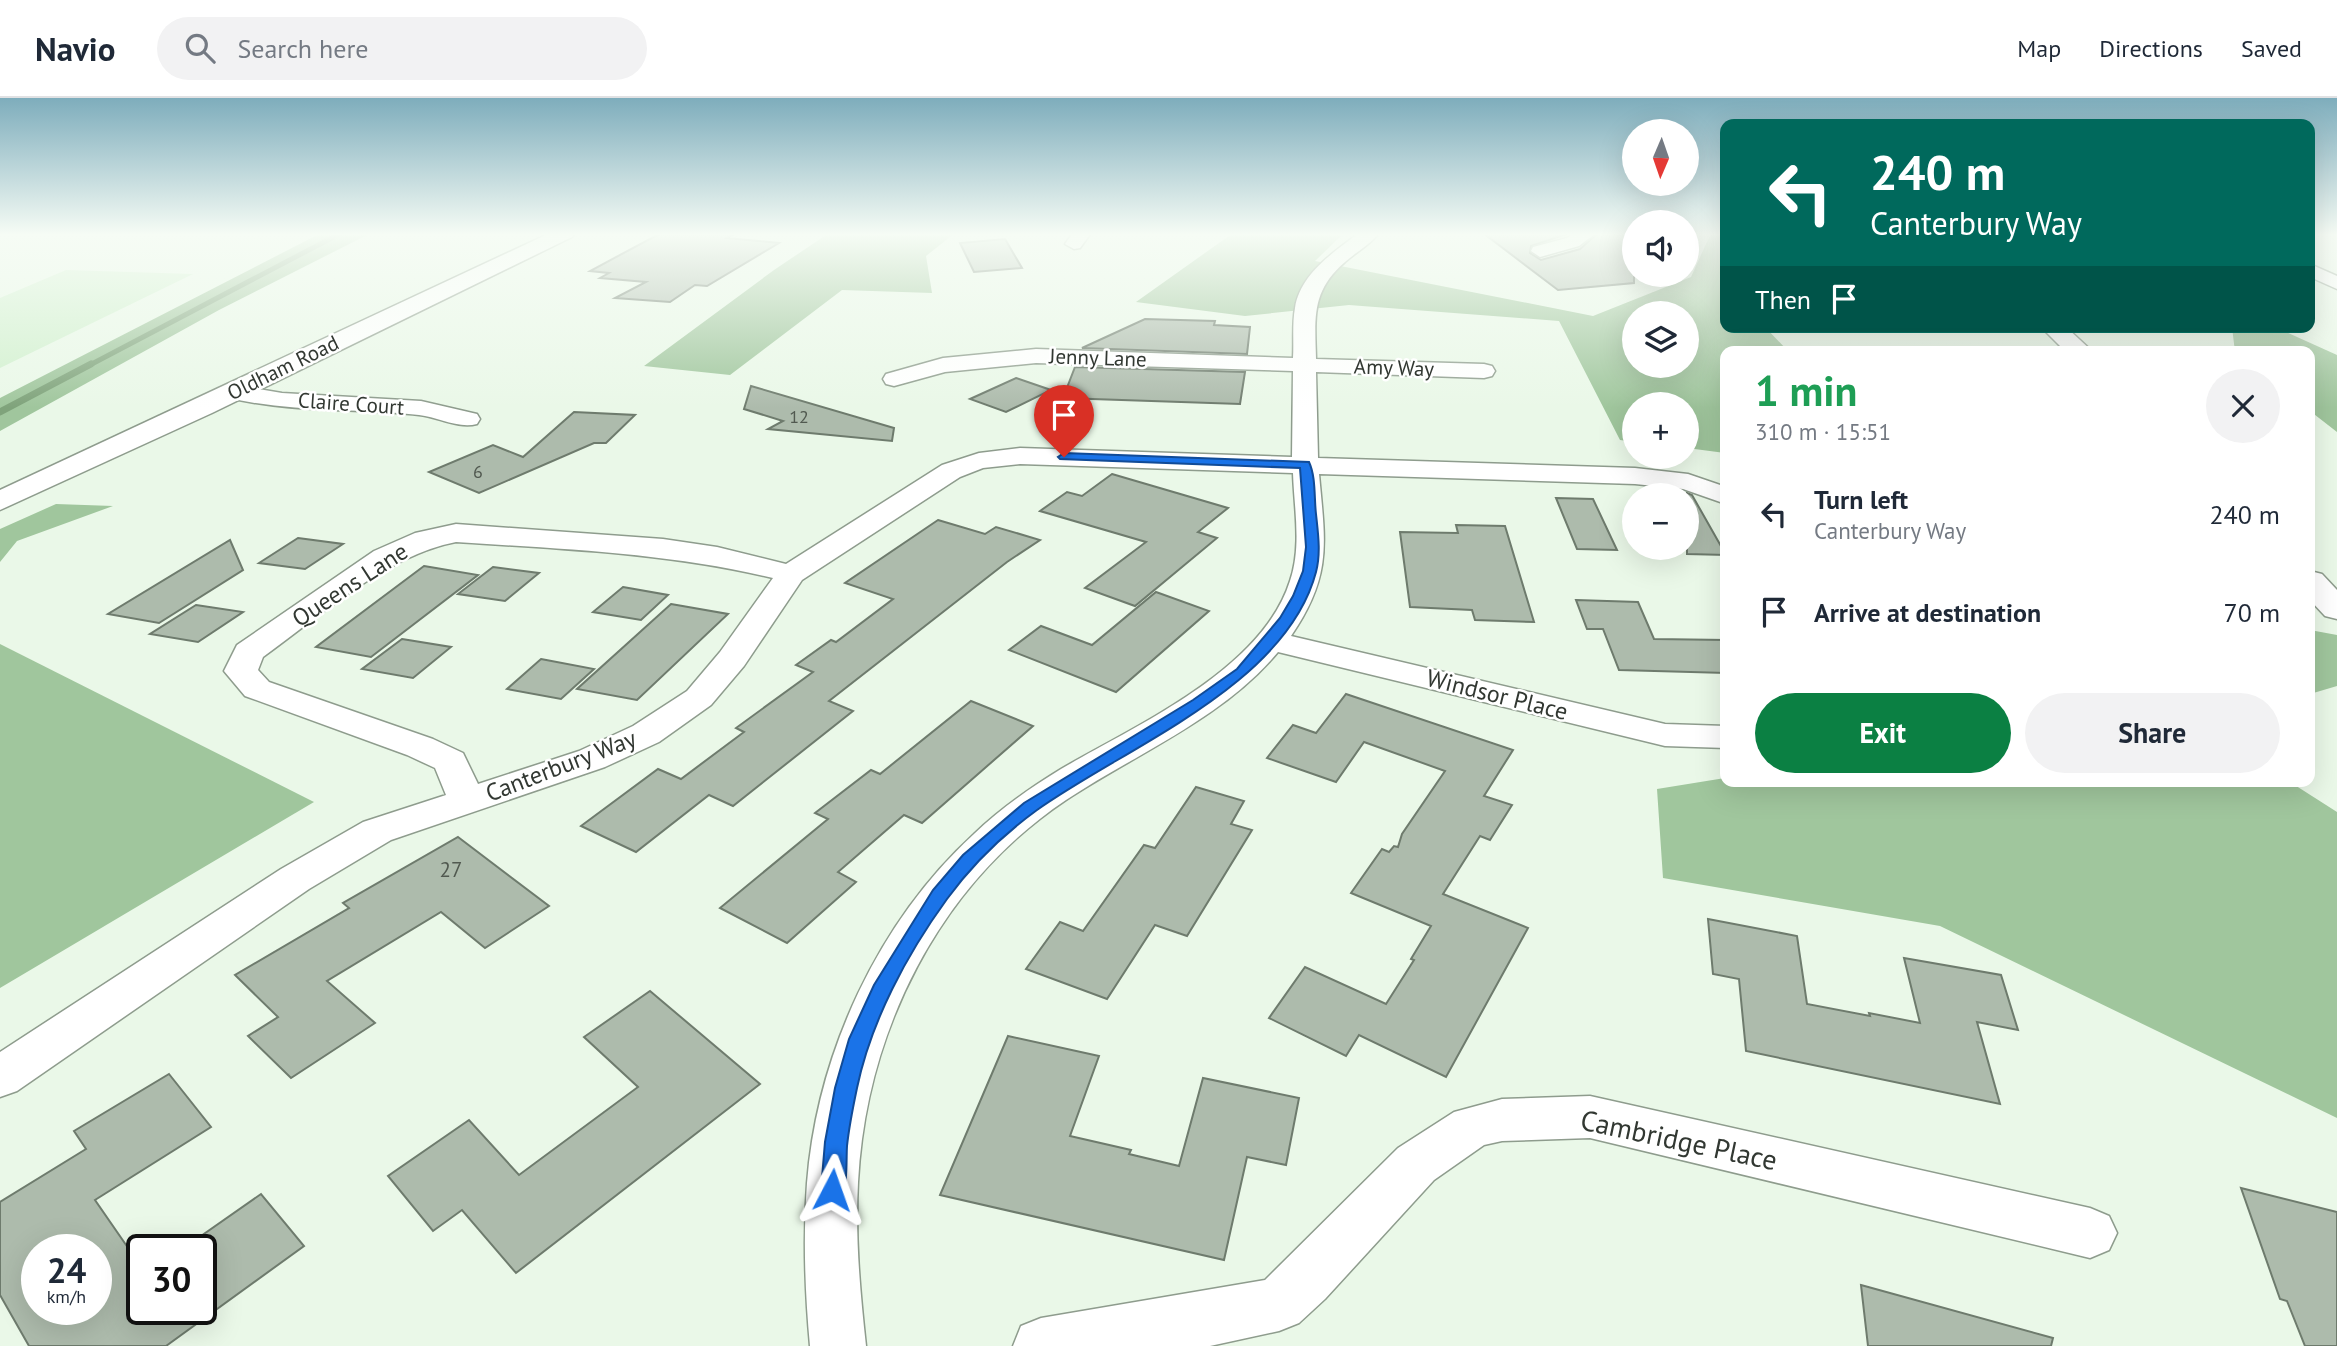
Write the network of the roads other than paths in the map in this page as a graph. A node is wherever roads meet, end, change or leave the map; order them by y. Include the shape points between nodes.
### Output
1 (444, 291) edge
2 (1310, 291) edge
3 (2059, 333) edge
4 (2074, 346) edge
5 (1305, 365) junction
6 (1484, 371) dead end
7 (894, 379) dead end
8 (234, 392) junction
9 (468, 419) dead end
10 (1305, 464) junction
11 (1720, 494) edge
12 (0, 501) edge
13 (791, 574) junction
14 (2315, 586) edge
15 (2337, 609) edge
16 (1269, 640) junction
17 (1720, 737) edge
18 (467, 801) junction
19 (0, 1077) edge
20 (2090, 1233) dead end
21 (838, 1346) edge
22 (1041, 1346) edge

1 - 8 street, Oldham Road
2 - 5 street via 1305,306
3 - 4 street
5 - 6 street, Amy Way
5 - 7 street, Jenny Lane via 1035,356 943,365
5 - 10 street
8 - 9 street, Claire Court via 282,400 421,408
8 - 12 street, Oldham Road
10 - 11 street via 1635,476 1688,482
10 - 13 street, Canterbury Way via 1020,456 979,461 951,471
10 - 16 street via 1310,571 1293,609
13 - 18 street, Canterbury Way via 699,698 646,734 592,759
13 - 18 street, Queens Lane via 663,548 456,533 425,539 384,557 249,652 241,671 257,689 450,761
14 - 15 street
16 - 17 street, Windsor Place via 1665,736
16 - 21 street via 1242,672 1064,784 997,834 955,876 909,941 859,1039 836,1142 831,1214
18 - 19 street, Canterbury Way via 377,831 295,878
20 - 22 street, Cambridge Place via 1590,1117 1502,1120 1471,1127 1416,1164 1279,1304

